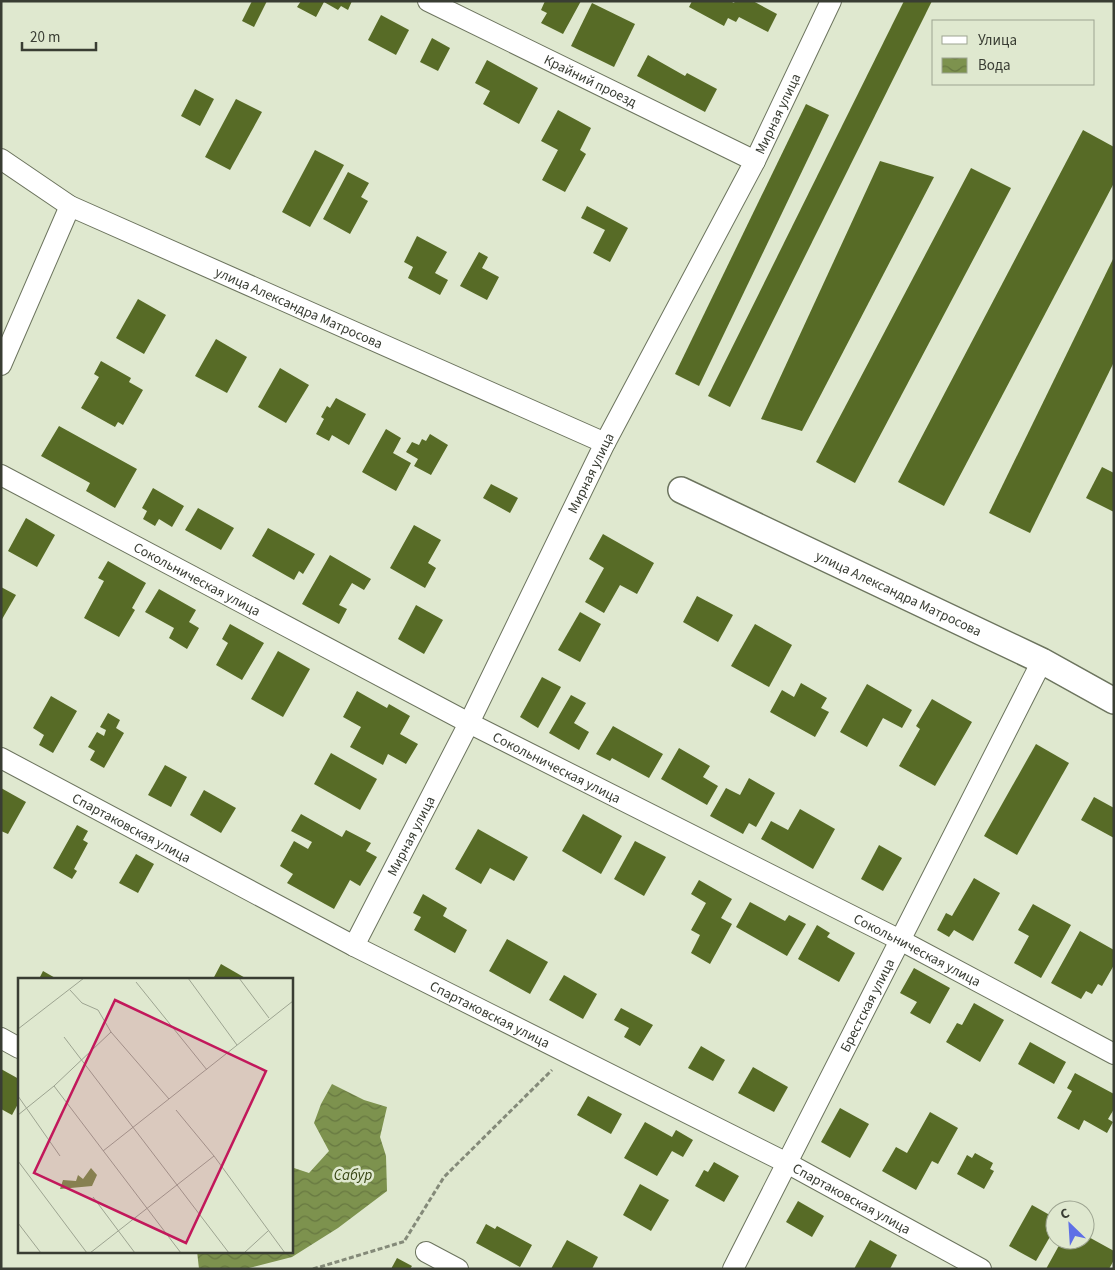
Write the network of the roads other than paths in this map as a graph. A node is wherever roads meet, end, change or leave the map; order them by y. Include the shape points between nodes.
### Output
1 (428, 1) edge
2 (831, 1) edge
3 (1, 159) edge
4 (755, 161) junction
5 (70, 206) junction
6 (1, 364) edge
7 (605, 443) junction
8 (1, 475) edge
9 (681, 490) dead end
10 (1042, 661) junction
11 (1114, 701) edge
12 (469, 723) junction
13 (1, 758) edge
14 (900, 940) junction
15 (354, 946) junction
16 (1, 1038) edge
17 (18, 1047) edge
18 (1114, 1054) edge
19 (787, 1163) junction
20 (426, 1252) road end
21 (458, 1269) edge
22 (732, 1269) edge
23 (981, 1269) edge

1 - 4 street, Крайний проезд
2 - 4 street, Мирная улица
3 - 5 street, улица Александра Матросова
4 - 7 street, Мирная улица
5 - 6 street
5 - 7 street, улица Александра Матросова
7 - 12 street, Мирная улица
8 - 12 street, Сокольническая улица
9 - 10 street, улица Александра Матросова
10 - 11 street, улица Александра Матросова
10 - 14 street, Брестская улица
12 - 14 street, Сокольническая улица
12 - 15 street, Мирная улица
13 - 15 street, Спартаковская улица
14 - 18 street, Сокольническая улица
14 - 19 street, Брестская улица
15 - 19 street, Спартаковская улица
16 - 17 street
19 - 22 street, Брестская улица
19 - 23 street, Спартаковская улица
20 - 21 street

